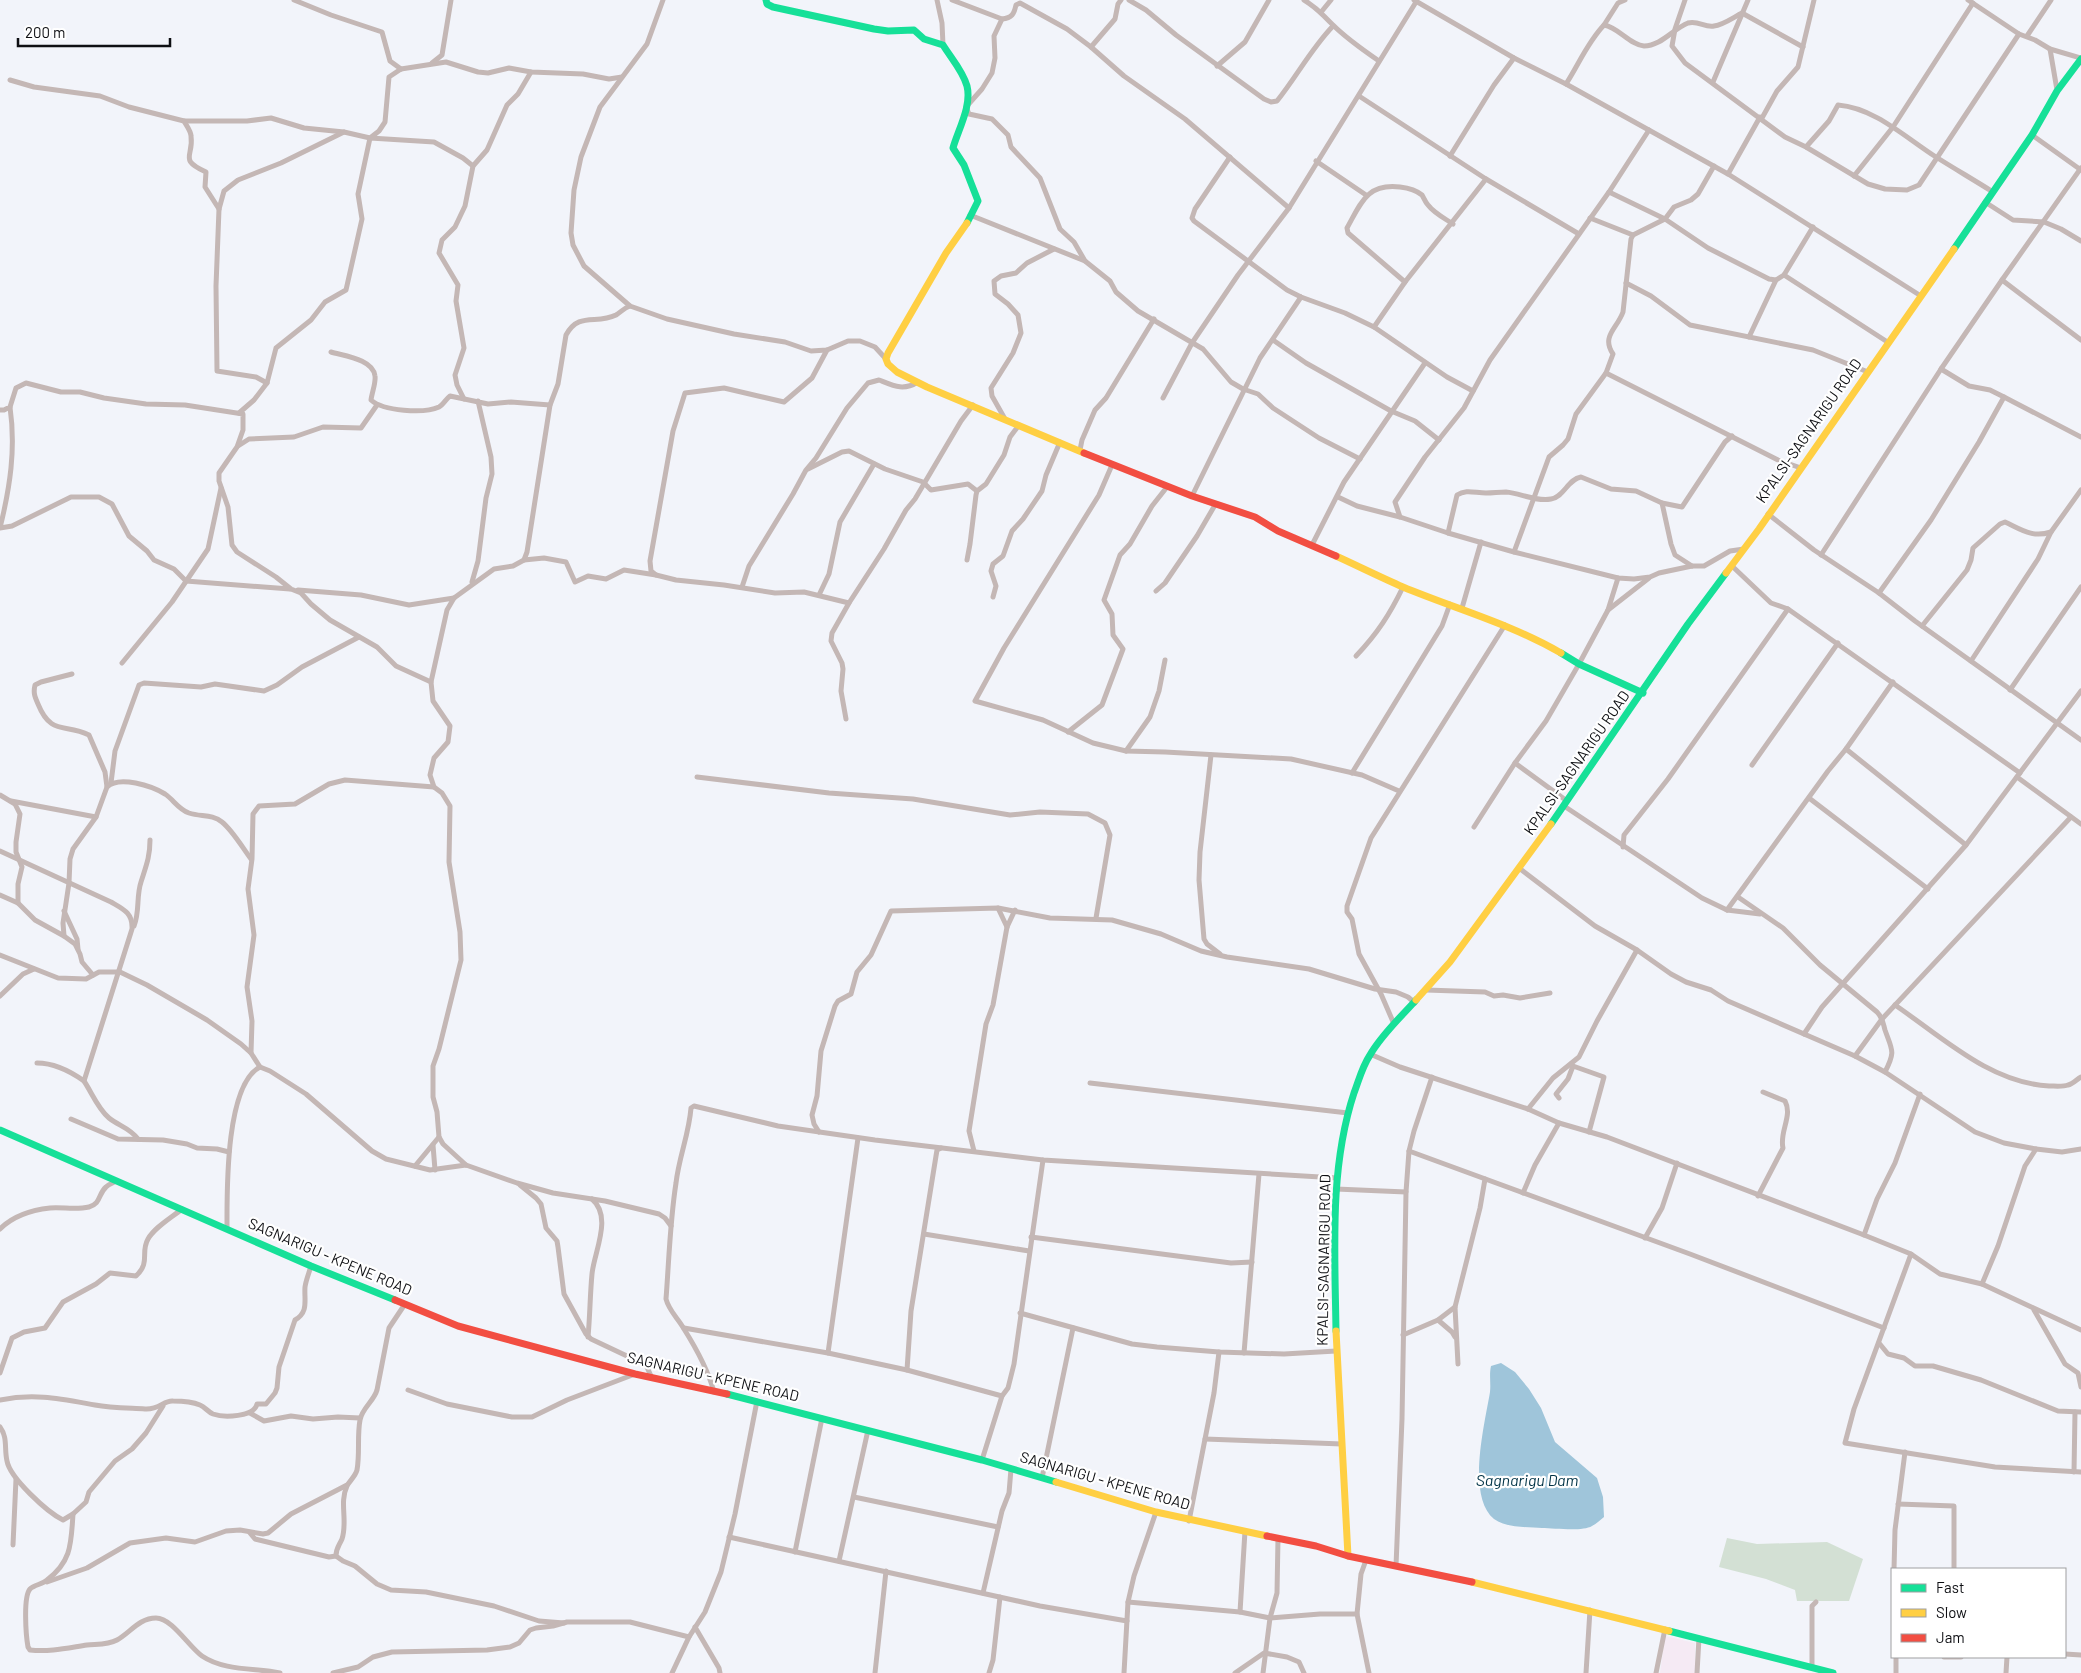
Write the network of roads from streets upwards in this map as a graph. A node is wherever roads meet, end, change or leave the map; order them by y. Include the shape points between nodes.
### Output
1 (294, 0) edge
2 (452, 0) edge
3 (663, 0) edge
4 (766, 0) edge
5 (937, 0) edge
6 (952, 0) edge
7 (1121, 0) edge
8 (1129, 0) edge
9 (1269, 0) edge
10 (1304, 0) edge
11 (1331, 0) edge
12 (1625, 0) edge
13 (1685, 0) edge
14 (1748, 0) edge
15 (1814, 0) edge
16 (2051, 0) edge
17 (1415, 1) edge
18 (1020, 2) edge
19 (1618, 2) edge
20 (1970, 2) edge
21 (1322, 11) junction
22 (1742, 14) junction
23 (1002, 19) junction
24 (1604, 25) junction
25 (1333, 26) junction
26 (1675, 29) junction
27 (2019, 34) junction
28 (2026, 36) junction
29 (943, 46) junction
30 (1091, 47) junction
31 (1804, 47) junction
32 (2050, 49) junction
33 (1514, 58) junction
34 (2081, 58) edge
35 (1379, 61) junction
36 (430, 65) junction
37 (1217, 66) junction
38 (401, 69) junction
39 (531, 72) junction
40 (622, 77) junction
41 (10, 80) dead end
42 (1713, 82) junction
43 (1566, 84) junction
44 (2058, 91) junction
45 (1359, 96) junction
46 (966, 106) junction
47 (1761, 118) junction
48 (184, 121) junction
49 (1893, 127) junction
50 (1649, 130) junction
51 (344, 132) junction
52 (2032, 135) junction
53 (370, 138) junction
54 (1806, 147) junction
55 (1450, 156) junction
56 (1230, 157) junction
57 (1936, 157) junction
58 (1316, 161) junction
59 (473, 166) junction
60 (1714, 166) junction
61 (2081, 169) edge
62 (1728, 174) junction
63 (1854, 176) junction
64 (1486, 179) junction
65 (1609, 192) junction
66 (1992, 192) junction
67 (1366, 195) junction
68 (1985, 202) junction
69 (1289, 208) junction
70 (220, 209) junction
71 (970, 215) junction
72 (1590, 218) junction
73 (1666, 219) junction
74 (2044, 222) junction
75 (1453, 224) junction
76 (1813, 227) junction
77 (1579, 234) junction
78 (1633, 235) junction
79 (2081, 241) edge
80 (1054, 249) junction
81 (1085, 261) junction
82 (1249, 262) junction
83 (1784, 275) junction
84 (1776, 280) junction
85 (2002, 280) junction
86 (1406, 282) junction
87 (1626, 283) junction
88 (1921, 296) junction
89 (1301, 297) junction
90 (630, 306) junction
91 (1154, 319) junction
92 (1374, 327) junction
93 (1749, 337) junction
94 (1273, 340) junction
95 (2081, 340) edge
96 (1192, 343) junction
97 (1889, 343) junction
98 (827, 350) junction
99 (331, 352) dead end
100 (886, 359) junction
101 (1425, 363) junction
102 (1941, 370) junction
103 (1868, 372) junction
104 (1606, 373) junction
105 (918, 382) junction
106 (267, 383) junction
107 (1243, 389) junction
108 (1474, 390) junction
109 (2004, 397) junction
110 (1164, 398) dead end
111 (464, 399) junction
112 (478, 401) junction
113 (377, 405) junction
114 (550, 405) junction
115 (973, 406) junction
116 (10, 407) junction
117 (0, 410) edge
118 (1391, 411) junction
119 (239, 414) junction
120 (1005, 419) junction
121 (1019, 425) junction
122 (1732, 436) junction
123 (2081, 437) edge
124 (1439, 440) junction
125 (1060, 442) junction
126 (237, 446) junction
127 (1080, 450) junction
128 (1360, 459) junction
129 (874, 464) junction
130 (1112, 465) junction
131 (1801, 468) junction
132 (806, 470) junction
133 (923, 482) junction
134 (1167, 486) junction
135 (221, 488) junction
136 (2081, 490) edge
137 (978, 491) junction
138 (1192, 496) junction
139 (1338, 497) junction
140 (1534, 498) junction
141 (1662, 503) junction
142 (1214, 504) junction
143 (1768, 514) junction
144 (1400, 517) junction
145 (2051, 532) junction
146 (1448, 533) junction
147 (1481, 542) junction
148 (1312, 545) junction
149 (1744, 549) junction
150 (1514, 552) junction
151 (1821, 555) junction
152 (524, 560) junction
153 (967, 560) dead end
154 (1692, 566) junction
155 (1732, 566) junction
156 (656, 575) junction
157 (1650, 577) junction
158 (1618, 578) junction
159 (186, 581) junction
160 (472, 583) junction
161 (742, 587) junction
162 (1403, 587) junction
163 (2081, 587) edge
164 (291, 590) junction
165 (1156, 590) dead end
166 (1879, 593) junction
167 (819, 595) junction
168 (993, 597) dead end
169 (454, 598) junction
170 (849, 603) junction
171 (1450, 604) junction
172 (1462, 608) junction
173 (1788, 609) junction
174 (1608, 610) junction
175 (1505, 625) junction
176 (1922, 626) junction
177 (359, 637) junction
178 (1838, 643) junction
179 (1356, 656) dead end
180 (1165, 660) dead end
181 (1971, 661) junction
182 (122, 663) dead end
183 (1579, 664) junction
184 (72, 674) dead end
185 (431, 682) junction
186 (1893, 682) junction
187 (2010, 690) junction
188 (2081, 691) edge
189 (1642, 693) junction
190 (846, 719) dead end
191 (2057, 724) junction
192 (1068, 732) junction
193 (2081, 740) edge
194 (1846, 749) junction
195 (1126, 752) junction
196 (1211, 755) junction
197 (1515, 763) junction
198 (1752, 765) dead end
199 (1352, 773) junction
200 (2018, 775) junction
201 (696, 777) dead end
202 (109, 785) junction
203 (434, 788) junction
204 (1399, 791) junction
205 (0, 795) edge
206 (1809, 798) junction
207 (11, 801) junction
208 (1565, 804) junction
209 (96, 817) junction
210 (2070, 817) junction
211 (2081, 824) edge
212 (1474, 827) dead end
213 (1624, 835) junction
214 (1614, 838) junction
215 (150, 840) dead end
216 (1966, 845) junction
217 (1624, 847) junction
218 (0, 851) edge
219 (252, 859) junction
220 (21, 860) junction
221 (1519, 868) junction
222 (69, 883) junction
223 (1928, 889) junction
224 (0, 895) edge
225 (1738, 897) junction
226 (18, 904) junction
227 (998, 908) junction
228 (1015, 910) junction
229 (1727, 910) junction
230 (64, 911) junction
231 (1762, 915) junction
232 (1096, 918) junction
233 (1008, 927) junction
234 (132, 928) junction
235 (64, 936) junction
236 (78, 949) junction
237 (1637, 950) junction
238 (0, 955) edge
239 (1222, 956) junction
240 (34, 969) junction
241 (120, 972) junction
242 (93, 975) junction
243 (1844, 984) junction
244 (1379, 990) junction
245 (1426, 990) junction
246 (1550, 993) dead end
247 (0, 996) edge
248 (1415, 1003) junction
249 (1895, 1005) junction
250 (1882, 1019) junction
251 (1394, 1024) junction
252 (1804, 1034) junction
253 (251, 1053) junction
254 (1370, 1054) junction
255 (1855, 1056) junction
256 (37, 1063) dead end
257 (260, 1067) junction
258 (1885, 1072) junction
259 (1432, 1077) junction
260 (2081, 1077) edge
261 (84, 1081) junction
262 (1090, 1083) dead end
263 (1763, 1092) dead end
264 (1920, 1094) junction
265 (1559, 1098) dead end
266 (1528, 1109) junction
267 (1348, 1113) junction
268 (72, 1119) dead end
269 (1559, 1123) junction
270 (0, 1130) edge
271 (820, 1132) junction
272 (1589, 1132) junction
273 (439, 1137) junction
274 (858, 1138) junction
275 (138, 1139) junction
276 (433, 1145) junction
277 (941, 1148) junction
278 (2036, 1149) junction
279 (2081, 1149) edge
280 (974, 1151) junction
281 (1409, 1151) junction
282 (229, 1152) junction
283 (1043, 1160) junction
284 (1677, 1163) junction
285 (466, 1165) junction
286 (415, 1166) junction
287 (435, 1170) junction
288 (1260, 1174) junction
289 (1337, 1178) junction
290 (1484, 1179) junction
291 (116, 1181) junction
292 (518, 1183) junction
293 (1336, 1189) junction
294 (1406, 1192) junction
295 (1523, 1193) junction
296 (1758, 1196) junction
297 (592, 1199) junction
298 (182, 1210) junction
299 (671, 1226) junction
300 (0, 1229) edge
301 (227, 1229) junction
302 (924, 1234) junction
303 (1864, 1235) junction
304 (1031, 1237) junction
305 (1645, 1238) junction
306 (1029, 1251) junction
307 (1912, 1254) junction
308 (1252, 1262) junction
309 (311, 1266) junction
310 (1982, 1284) junction
311 (405, 1304) junction
312 (1455, 1307) junction
313 (2034, 1309) junction
314 (1020, 1313) junction
315 (1438, 1320) junction
316 (684, 1328) junction
317 (1073, 1328) junction
318 (1884, 1328) junction
319 (2081, 1330) edge
320 (1403, 1335) junction
321 (588, 1337) junction
322 (1457, 1342) junction
323 (1879, 1343) junction
324 (1336, 1350) junction
325 (1219, 1352) junction
326 (828, 1353) junction
327 (1244, 1353) junction
328 (1458, 1364) dead end
329 (907, 1370) junction
330 (0, 1372) edge
331 (635, 1374) junction
332 (651, 1376) junction
333 (2081, 1387) edge
334 (408, 1390) dead end
335 (714, 1392) junction
336 (1002, 1396) junction
337 (0, 1400) edge
338 (757, 1401) junction
339 (163, 1405) junction
340 (2078, 1412) edge
341 (250, 1413) junction
342 (360, 1418) junction
343 (822, 1418) junction
344 (0, 1427) edge
345 (868, 1430) junction
346 (1205, 1439) junction
347 (1342, 1444) junction
348 (1905, 1452) junction
349 (982, 1460) junction
350 (1012, 1469) junction
351 (2074, 1472) junction
352 (2081, 1472) edge
353 (1042, 1478) junction
354 (16, 1479) junction
355 (347, 1485) junction
356 (854, 1497) junction
357 (1898, 1504) junction
358 (1156, 1512) junction
359 (73, 1514) junction
360 (1189, 1521) junction
361 (998, 1527) junction
362 (1245, 1531) junction
363 (250, 1532) junction
364 (729, 1537) junction
365 (1278, 1538) junction
366 (13, 1545) dead end
367 (795, 1552) junction
368 (336, 1556) junction
369 (1348, 1556) junction
370 (1366, 1560) junction
371 (839, 1561) junction
372 (1396, 1566) junction
373 (1894, 1568) edge
374 (1954, 1568) edge
375 (886, 1571) junction
376 (45, 1582) junction
377 (984, 1593) junction
378 (1000, 1597) junction
379 (1128, 1602) junction
380 (1816, 1602) dead end
381 (1590, 1610) junction
382 (1240, 1612) junction
383 (1358, 1614) junction
384 (1270, 1618) junction
385 (1127, 1621) junction
386 (564, 1623) junction
387 (695, 1627) junction
388 (1665, 1629) junction
389 (689, 1637) junction
390 (1699, 1638) junction
391 (1264, 1653) junction
392 (2066, 1654) edge
393 (2081, 1655) edge
394 (1896, 1658) edge
395 (2007, 1658) edge
396 (1816, 1670) edge
397 (280, 1673) edge
398 (334, 1673) edge
399 (672, 1673) edge
400 (720, 1673) edge
401 (874, 1673) edge
402 (989, 1673) edge
403 (1124, 1673) edge
404 (1235, 1673) edge
405 (1263, 1673) edge
406 (1304, 1673) edge
407 (1369, 1673) edge
408 (1586, 1673) edge
409 (1656, 1673) edge
410 (1698, 1673) edge
411 (1833, 1673) edge
412 (1896, 1673) edge
413 (2006, 1673) edge

1 - 38 street via 382,32 390,61
2 - 36 street via 442,55
3 - 40 street via 647,44
4 - 29 street via 773,7 874,29 914,30 924,39
5 - 29 street
6 - 23 street
7 - 30 street via 1115,20
8 - 37 street
9 - 37 street via 1245,42
10 - 21 street
11 - 21 street
12 - 19 street
13 - 26 street
14 - 22 street
15 - 31 street
16 - 28 street
17 - 33 street
17 - 35 street
18 - 23 street via 1009,18
18 - 30 street
19 - 24 street
20 - 27 street
20 - 49 street
21 - 25 street
22 - 26 street via 1716,26 1693,22
22 - 31 street
22 - 42 street
23 - 46 street via 994,36 992,73
24 - 26 street via 1642,46 1654,45
24 - 43 street via 1586,48
25 - 35 street
25 - 37 street via 1317,43 1277,101 1264,99
26 - 42 street via 1672,46 1676,53
27 - 28 street
27 - 57 street
28 - 32 street
29 - 46 street via 968,88
30 - 56 street
31 - 47 street via 1798,67 1776,90
32 - 34 street
32 - 44 street
33 - 43 street
33 - 55 street
34 - 44 street, KPALSI-SAGNARIGU ROAD
35 - 45 street
36 - 38 street
36 - 39 street via 446,62 478,72 509,68
38 - 53 street via 389,77 385,122
39 - 40 street via 583,74 609,79
39 - 59 street via 518,94 507,104 487,150
40 - 90 street via 600,107 582,157 574,190 571,233 572,245 584,266
41 - 48 street via 34,87 100,96
42 - 47 street
43 - 50 street
44 - 52 street, KPALSI-SAGNARIGU ROAD
45 - 55 street
45 - 58 street
46 - 71 street via 953,148 964,165 978,201
46 - 81 street via 969,114 992,119 1008,135 1010,147 1040,178 1060,229 1074,242
47 - 54 street via 1785,137
47 - 62 street
48 - 51 street via 271,118 304,128
48 - 70 street via 192,135 188,158 193,166 206,172 205,186
49 - 54 street via 1862,111 1838,105 1830,121
49 - 57 street
49 - 63 street
50 - 60 street
50 - 65 street
51 - 53 street
51 - 70 street via 238,180 224,191
52 - 61 street
52 - 66 street, KPALSI-SAGNARIGU ROAD
53 - 59 street via 434,142
53 - 106 street via 358,194 362,219 346,290 325,302 312,320 276,348
54 - 63 street
55 - 64 street
56 - 69 street
56 - 82 street via 1192,218
57 - 63 street via 1919,185 1907,190 1885,190
57 - 66 street
58 - 67 street
58 - 69 street
59 - 111 street via 465,206 455,227 442,240 439,253 458,285 456,301 464,348 455,375
60 - 62 street
60 - 73 street via 1698,194 1674,207
61 - 74 street
62 - 76 street
64 - 75 street
64 - 77 street
65 - 72 street
65 - 73 street
66 - 68 street, KPALSI-SAGNARIGU ROAD
67 - 75 street via 1380,187 1412,189 1436,213
67 - 86 street via 1347,228 1348,233
68 - 74 street via 2013,220
68 - 88 street, KPALSI-SAGNARIGU ROAD
69 - 82 street
70 - 106 street via 216,286 217,371 256,377
71 - 80 street
71 - 100 street
72 - 77 street
72 - 78 street
73 - 78 street
73 - 84 street via 1708,248
74 - 79 street
74 - 85 street
75 - 86 street
76 - 83 street
76 - 88 street
77 - 108 street via 1490,360
78 - 87 street
80 - 81 street
80 - 120 street via 1027,263 1016,273 1001,276 994,282 995,294 1018,315 1021,333 1014,352 991,388
81 - 91 street via 1138,311
82 - 89 street
82 - 96 street
83 - 84 street
83 - 97 street
84 - 93 street
85 - 95 street
85 - 102 street
86 - 92 street
87 - 93 street via 1651,296 1690,325
87 - 104 street via 1623,312 1608,342 1613,354
88 - 97 street, KPALSI-SAGNARIGU ROAD
89 - 92 street
89 - 94 street
90 - 98 street via 668,319 734,334 785,342 811,351
90 - 114 street via 616,315 582,319 570,328
91 - 96 street
91 - 127 street via 1106,398 1095,410
92 - 101 street
93 - 103 street via 1813,350
94 - 107 street
94 - 118 street via 1306,363
96 - 107 street via 1203,349 1231,382
96 - 110 street
97 - 103 street, KPALSI-SAGNARIGU ROAD
98 - 100 street via 848,341 860,341 875,347
98 - 156 street via 812,378 784,402 724,388 685,393 674,431 650,561 651,571
99 - 113 street via 368,363 375,378 371,400
100 - 105 street via 897,372
101 - 108 street
101 - 118 street
102 - 109 street via 1968,386 1990,390
102 - 151 street
103 - 131 street, KPALSI-SAGNARIGU ROAD
104 - 122 street
104 - 140 street via 1576,414 1568,439 1549,457
105 - 115 street
105 - 132 street via 901,388 879,380 868,383 847,408
106 - 119 street
107 - 128 street via 1258,394 1318,438
107 - 138 street
108 - 124 street
109 - 123 street
109 - 166 street via 1936,512
111 - 112 street
111 - 113 street via 450,396 440,407 418,410
112 - 114 street
112 - 160 street via 492,474
113 - 126 street via 361,428 323,427 294,437 249,438
114 - 152 street
115 - 120 street
115 - 133 street
116 - 117 street
116 - 119 street via 16,388 26,383 61,392
116 - 159 street via 13,454 0,528 12,526 71,497 99,497 112,504 129,536 154,560 174,569
118 - 124 street via 1415,421
118 - 128 street
119 - 126 street via 244,417
120 - 121 street
121 - 125 street
121 - 137 street via 986,484
122 - 131 street
122 - 141 street via 1682,507
124 - 144 street via 1395,502
125 - 127 street
125 - 168 street via 1042,491 1012,531 1003,556 993,564 991,571 996,586
126 - 135 street via 219,473
127 - 130 street
128 - 139 street
129 - 132 street via 845,451
129 - 133 street
129 - 167 street via 840,522 829,574
130 - 134 street
130 - 192 street via 1100,495 1004,648 975,701 1043,720
131 - 143 street, KPALSI-SAGNARIGU ROAD
132 - 161 street via 749,566
133 - 137 street via 931,490 968,484
133 - 170 street
134 - 138 street
134 - 192 street via 1120,555 1104,600 1112,614 1113,635 1123,649 1102,705
135 - 159 street via 208,549
135 - 164 street via 228,508 232,545 237,552
136 - 145 street
137 - 153 street
138 - 142 street
139 - 144 street via 1374,512
139 - 148 street
140 - 141 street via 1559,496 1576,478 1581,477 1611,489 1636,491
140 - 146 street via 1506,492 1463,491 1457,495
140 - 150 street
141 - 154 street via 1675,555
142 - 148 street via 1255,517
142 - 165 street via 1197,536 1165,583
143 - 149 street, KPALSI-SAGNARIGU ROAD
143 - 151 street
144 - 146 street
145 - 176 street via 2039,536 2005,522 2000,524 1973,548 1967,570
145 - 181 street via 2038,559
146 - 147 street
147 - 150 street
147 - 172 street
148 - 162 street
149 - 154 street via 1730,551 1704,566
149 - 155 street, KPALSI-SAGNARIGU ROAD
150 - 158 street
151 - 166 street
152 - 156 street via 544,558 566,562 575,582 588,576 606,579 624,570
152 - 160 street via 513,566 494,569
154 - 157 street
155 - 173 street via 1771,603
155 - 189 street, KPALSI-SAGNARIGU ROAD
156 - 161 street
157 - 158 street
157 - 174 street
158 - 174 street
159 - 164 street
159 - 182 street
160 - 169 street
161 - 167 street via 775,593
162 - 171 street
162 - 179 street via 1387,619
163 - 187 street
164 - 169 street via 361,595 409,605
164 - 177 street via 301,593 330,620
166 - 176 street
167 - 170 street
169 - 185 street via 447,610
170 - 190 street via 832,633 831,641 842,663 840,691
171 - 172 street
171 - 199 street via 1442,626
172 - 175 street
173 - 178 street
173 - 213 street via 1668,779
174 - 183 street
175 - 183 street
175 - 204 street
176 - 181 street
177 - 185 street via 377,647 396,666
177 - 202 street via 264,690 215,684 201,687 139,685 115,751
178 - 186 street
178 - 198 street
180 - 195 street via 1150,717
181 - 187 street
183 - 189 street
183 - 197 street via 1546,721
184 - 202 street via 41,682 35,685 34,692 44,717 50,723 89,735
185 - 203 street via 433,701 450,726 448,742 434,758 430,775
186 - 194 street
186 - 200 street
187 - 191 street
188 - 191 street
189 - 208 street, KPALSI-SAGNARIGU ROAD
191 - 193 street
191 - 200 street
192 - 195 street
194 - 206 street
194 - 216 street
195 - 196 street
196 - 199 street via 1291,760
196 - 239 street via 1199,880 1204,939
197 - 208 street
197 - 212 street
199 - 204 street
200 - 210 street
200 - 216 street
201 - 232 street via 829,793 913,799 1010,815 1040,812 1088,814 1105,823 1110,835
202 - 209 street
202 - 219 street via 117,781 132,782 163,793 179,808 190,813 216,818
203 - 219 street via 345,780 329,784 295,804 259,806 253,814
203 - 273 street via 447,798 450,806 449,862 461,960 433,1066 433,1097
204 - 244 street via 1371,838 1347,906 1359,954
205 - 207 street
206 - 223 street
206 - 225 street
207 - 209 street
207 - 220 street via 20,814 16,852
208 - 214 street
208 - 221 street, KPALSI-SAGNARIGU ROAD
209 - 222 street via 73,849
210 - 211 street
210 - 249 street
213 - 214 street
213 - 217 street
214 - 217 street
215 - 234 street via 148,862 140,883 138,916
216 - 223 street
217 - 229 street via 1690,891
218 - 220 street
219 - 253 street via 248,889 254,935 247,987 252,1021
220 - 222 street
220 - 226 street
221 - 237 street via 1595,926
221 - 245 street, KPALSI-SAGNARIGU ROAD
222 - 230 street
222 - 234 street via 127,912 133,922
223 - 243 street
224 - 226 street
225 - 229 street
225 - 231 street
226 - 235 street via 35,920
227 - 228 street
227 - 233 street
227 - 271 street via 891,911 871,955 857,972 851,994 838,1001 828,1023 812,1116
228 - 232 street via 1050,918
228 - 233 street
229 - 231 street
230 - 235 street
230 - 236 street via 77,939
231 - 243 street via 1783,928
232 - 239 street via 1112,920
233 - 280 street via 977,1078 970,1131
234 - 241 street
235 - 236 street
236 - 242 street via 82,962
237 - 252 street via 1686,982 1711,990 1728,1001
237 - 266 street via 1579,1057 1553,1078
238 - 240 street
239 - 244 street via 1309,970
240 - 242 street via 74,980 86,980
240 - 247 street via 23,974
241 - 242 street
241 - 253 street via 207,1020
241 - 261 street
243 - 250 street
243 - 252 street via 1813,1018
244 - 248 street via 1400,993
244 - 251 street
245 - 246 street via 1485,992 1520,998
245 - 248 street, KPALSI-SAGNARIGU ROAD
248 - 251 street, KPALSI-SAGNARIGU ROAD
249 - 250 street
249 - 260 street via 1952,1047 2011,1078 2029,1084 2057,1086 2068,1085
250 - 255 street
250 - 258 street via 1890,1038 1892,1058
251 - 254 street, KPALSI-SAGNARIGU ROAD
252 - 255 street
253 - 257 street
254 - 259 street
254 - 267 street, KPALSI-SAGNARIGU ROAD via 1358,1079
255 - 258 street
256 - 261 street via 69,1071
257 - 282 street via 253,1070 240,1097
257 - 286 street via 306,1094 372,1151 386,1159
258 - 264 street
259 - 266 street
259 - 281 street
261 - 275 street via 109,1118 134,1132
262 - 267 street
263 - 296 street via 1785,1101 1788,1111 1782,1140 1784,1148
264 - 278 street via 1984,1136
264 - 303 street
265 - 272 street via 1556,1094 1573,1066 1604,1077
266 - 269 street
267 - 289 street, KPALSI-SAGNARIGU ROAD
268 - 275 street via 118,1139
269 - 272 street
269 - 295 street
270 - 291 street, SAGNARIGU - KPENE ROAD
271 - 274 street
271 - 299 street via 778,1126 694,1106 676,1182
272 - 284 street
273 - 276 street
273 - 285 street
274 - 277 street
274 - 326 street
275 - 282 street
276 - 286 street
276 - 287 street
277 - 280 street
277 - 302 street via 937,1150
278 - 279 street via 2062,1152
278 - 310 street via 2025,1166
280 - 283 street
281 - 290 street
281 - 294 street
282 - 301 street
283 - 288 street
283 - 304 street
284 - 296 street
284 - 305 street via 1662,1208
285 - 287 street
285 - 292 street
286 - 287 street
288 - 289 street
288 - 308 street
289 - 293 street, KPALSI-SAGNARIGU ROAD
290 - 295 street
290 - 312 street via 1480,1208
291 - 298 street, SAGNARIGU - KPENE ROAD
291 - 300 street via 106,1187 97,1204 90,1207 41,1210 15,1217
292 - 297 street
292 - 321 street via 541,1204 546,1228 557,1241 564,1294
293 - 294 street
293 - 324 street, KPALSI-SAGNARIGU ROAD
294 - 320 street
295 - 305 street
296 - 303 street
297 - 299 street via 659,1214
297 - 321 street via 599,1207 602,1231 593,1268
298 - 301 street, SAGNARIGU - KPENE ROAD
298 - 330 street via 148,1238 145,1265 136,1276 110,1273 63,1302 45,1328 12,1338
299 - 316 street via 666,1299
301 - 309 street, SAGNARIGU - KPENE ROAD
302 - 306 street
302 - 329 street via 910,1323
303 - 307 street
304 - 306 street
304 - 308 street via 1230,1263
305 - 318 street
306 - 314 street
307 - 310 street via 1940,1274
307 - 318 street
308 - 327 street
309 - 311 street, SAGNARIGU - KPENE ROAD
309 - 341 street via 305,1287 306,1304 302,1316 295,1320 279,1367 277,1388 272,1399 266,1404 257,1404
310 - 313 street
311 - 331 street, SAGNARIGU - KPENE ROAD via 458,1326
311 - 342 street via 389,1328 377,1390
312 - 315 street
312 - 322 street
313 - 319 street
313 - 333 street via 2065,1364 2078,1373
314 - 317 street
314 - 336 street via 1014,1364 1008,1388
315 - 320 street
315 - 322 street via 1452,1332
316 - 326 street
316 - 335 street via 706,1369
317 - 325 street via 1132,1344
317 - 353 street
318 - 323 street
320 - 372 street
321 - 332 street via 646,1364
322 - 328 street
323 - 340 street via 1888,1354 1904,1358 1915,1366 1933,1366 1981,1380 2058,1411
323 - 348 street via 1845,1443
324 - 327 street
324 - 347 street, KPALSI-SAGNARIGU ROAD
325 - 327 street
325 - 346 street
326 - 329 street
329 - 336 street
331 - 332 street, SAGNARIGU - KPENE ROAD
331 - 334 street via 532,1417 512,1417 447,1404
332 - 335 street, SAGNARIGU - KPENE ROAD
335 - 338 street, SAGNARIGU - KPENE ROAD
336 - 349 street
337 - 339 street via 40,1396 96,1406 154,1409
338 - 343 street, SAGNARIGU - KPENE ROAD
338 - 364 street
339 - 341 street via 175,1401 200,1405 213,1414
339 - 359 street via 146,1434 115,1461 89,1492 86,1502
340 - 351 street
341 - 342 street via 264,1421 291,1416
342 - 355 street via 357,1470
343 - 345 street, SAGNARIGU - KPENE ROAD
343 - 367 street
344 - 354 street via 6,1437 7,1463
345 - 349 street, SAGNARIGU - KPENE ROAD
345 - 356 street
346 - 347 street
346 - 360 street
347 - 369 street, KPALSI-SAGNARIGU ROAD
348 - 351 street via 1995,1467
348 - 357 street
349 - 350 street, SAGNARIGU - KPENE ROAD
350 - 353 street, SAGNARIGU - KPENE ROAD
350 - 361 street via 1009,1493
351 - 352 street
353 - 358 street, SAGNARIGU - KPENE ROAD
354 - 359 street via 58,1518 63,1520
354 - 366 street
355 - 363 street via 291,1514 268,1533
355 - 368 street via 342,1503 342,1539 336,1548
356 - 361 street
356 - 371 street
357 - 373 street
357 - 374 street via 1954,1506
358 - 360 street, SAGNARIGU - KPENE ROAD
358 - 379 street
359 - 376 street via 67,1558
360 - 362 street, SAGNARIGU - KPENE ROAD
361 - 377 street
362 - 365 street, SAGNARIGU - KPENE ROAD
362 - 382 street
363 - 368 street via 255,1539 286,1548
363 - 376 street via 226,1531 195,1542 176,1538 138,1540 87,1568
364 - 367 street
364 - 387 street via 717,1585
365 - 369 street, SAGNARIGU - KPENE ROAD
365 - 384 street via 1277,1593
367 - 371 street
368 - 386 street via 391,1590 426,1592 494,1606 539,1621
369 - 370 street, SAGNARIGU - KPENE ROAD
370 - 372 street, SAGNARIGU - KPENE ROAD
370 - 383 street via 1361,1574
371 - 375 street
372 - 381 street, SAGNARIGU - KPENE ROAD
375 - 377 street
375 - 401 street
376 - 397 street via 31,1588 28,1593 26,1626 30,1650 105,1644 117,1640 142,1621 156,1618 165,1620 201,1656 234,1666
377 - 378 street
378 - 385 street
378 - 402 street
379 - 382 street
379 - 385 street
380 - 396 street via 1812,1606
381 - 388 street, SAGNARIGU - KPENE ROAD
381 - 408 street
382 - 384 street
383 - 384 street
383 - 407 street
384 - 391 street
385 - 403 street
386 - 389 street via 630,1622
386 - 398 street via 530,1630 519,1643 510,1647 392,1652 373,1657 358,1667
387 - 389 street
387 - 400 street
388 - 390 street, SAGNARIGU - KPENE ROAD
388 - 409 street
389 - 399 street
390 - 396 street, SAGNARIGU - KPENE ROAD
390 - 410 street
391 - 404 street
391 - 405 street
391 - 406 street via 1299,1662
392 - 393 street
394 - 412 street
395 - 413 street
396 - 411 street, SAGNARIGU - KPENE ROAD

